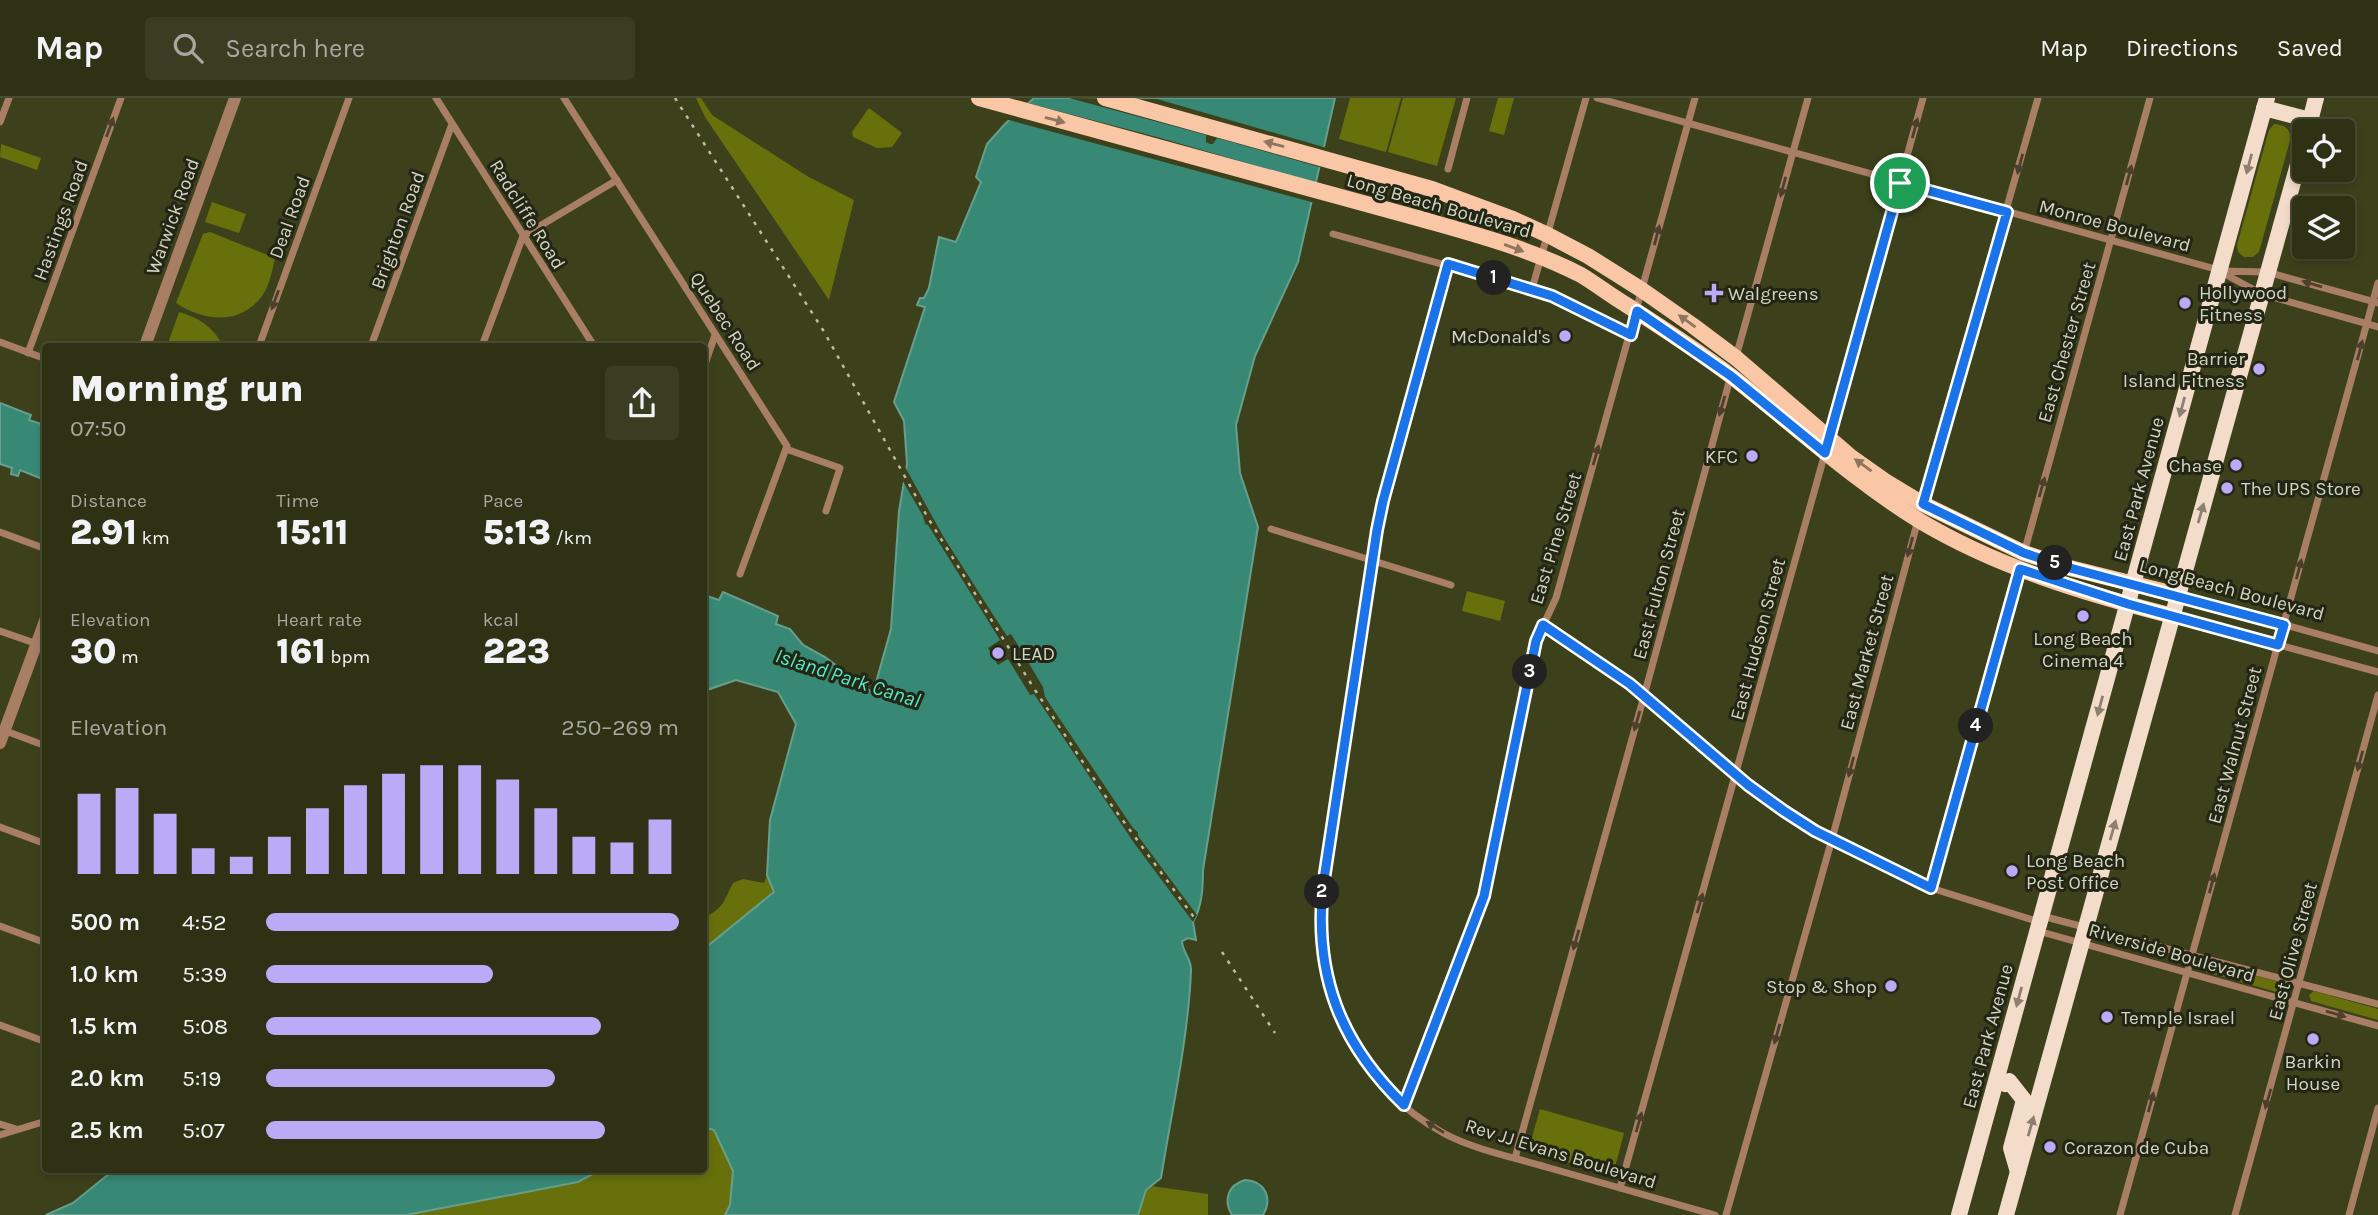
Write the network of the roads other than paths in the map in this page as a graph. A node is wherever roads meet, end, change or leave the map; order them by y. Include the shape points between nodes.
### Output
1 (9, 98) edge
2 (121, 98) edge
3 (235, 98) edge
4 (349, 98) edge
5 (436, 98) edge
6 (564, 98) edge
7 (1105, 98) edge
8 (1467, 98) edge
9 (1586, 98) edge
10 (1597, 98) edge
11 (1695, 98) edge
12 (1808, 98) edge
13 (1923, 98) edge
14 (2038, 98) edge
15 (2150, 98) edge
16 (2316, 98) edge
17 (984, 100) edge
18 (2266, 103) edge
19 (2295, 119) edge
20 (2310, 119) edge
21 (0, 122) edge
22 (452, 124) junction
23 (1688, 124) junction
24 (1793, 153) junction
25 (1448, 169) dead end
26 (617, 180) junction
27 (2293, 182) edge
28 (1900, 183) junction
29 (2007, 212) junction
30 (1332, 234) dead end
31 (1548, 235) junction
32 (523, 236) junction
33 (2111, 241) junction
34 (1541, 258) junction
35 (1448, 264) junction
36 (2220, 271) junction
37 (2267, 272) junction
38 (2378, 283) edge
39 (1532, 289) junction
40 (1642, 289) junction
41 (2262, 294) junction
42 (2375, 302) edge
43 (1637, 311) junction
44 (2367, 324) junction
45 (2378, 327) edge
46 (715, 334) junction
47 (1631, 335) junction
48 (0, 342) edge
49 (146, 343) edge
50 (260, 343) edge
51 (372, 343) edge
52 (483, 343) edge
53 (592, 343) edge
54 (28, 353) junction
55 (42, 358) edge
56 (707, 358) edge
57 (1736, 358) junction
58 (1731, 376) junction
59 (1826, 446) junction
60 (786, 449) junction
61 (826, 511) dead end
62 (1920, 511) junction
63 (1271, 529) dead end
64 (0, 532) edge
65 (42, 548) edge
66 (1373, 561) junction
67 (2022, 561) junction
68 (740, 574) dead end
69 (2133, 584) junction
70 (1451, 585) dead end
71 (2178, 596) junction
72 (2128, 604) junction
73 (2173, 615) junction
74 (1543, 625) junction
75 (2284, 625) junction
76 (0, 631) edge
77 (2278, 645) junction
78 (41, 646) edge
79 (2378, 651) edge
80 (2378, 673) edge
81 (2378, 695) edge
82 (1644, 696) junction
83 (1, 734) edge
84 (42, 745) edge
85 (1736, 774) junction
86 (0, 827) edge
87 (1832, 839) junction
88 (42, 843) edge
89 (1931, 888) junction
90 (2040, 923) junction
91 (0, 926) edge
92 (2084, 936) junction
93 (42, 942) edge
94 (2192, 956) junction
95 (2187, 973) junction
96 (2300, 984) junction
97 (2294, 1002) junction
98 (2378, 1004) edge
99 (0, 1025) edge
100 (2378, 1026) edge
101 (42, 1041) edge
102 (1997, 1079) junction
103 (1404, 1105) junction
104 (2378, 1108) edge
105 (42, 1122) edge
106 (0, 1124) edge
107 (16, 1130) junction
108 (0, 1135) edge
109 (1515, 1158) junction
110 (2018, 1172) junction
111 (1620, 1188) junction
112 (1716, 1215) edge
113 (1727, 1215) edge
114 (1959, 1215) edge
115 (2006, 1215) edge
116 (2120, 1215) edge
117 (2235, 1215) edge
118 (2348, 1215) edge

1 - 21 street
54 -> 2 street, Hastings Road
3 - 49 street, Warwick Road
4 -> 50 street, Deal Road
5 - 22 street, Radcliffe Road
6 - 26 street, Quebec Road
31 -> 7 main road, Long Beach Boulevard via 1441,192
8 - 25 street
9 - 31 street
10 - 23 street, Monroe Boulevard
11 - 23 street, East Pine Street
12 - 24 street, East Fulton Street
28 -> 13 street, East Hudson Street
14 -> 29 street, East Market Street
33 -> 15 street, East Chester Street
16 - 20 highway
17 -> 34 main road, Long Beach Boulevard via 1463,231
18 - 19 highway
18 -> 36 highway, East Park Avenue
22 - 32 street, Radcliffe Road
22 - 51 street, Brighton Road
23 - 24 street, Monroe Boulevard
40 -> 23 street, East Pine Street
24 - 28 street, Monroe Boulevard
24 -> 57 street, East Fulton Street
26 - 32 street
26 - 46 street, Quebec Road
27 - 37 highway
28 - 29 street, Monroe Boulevard
28 - 59 street, East Hudson Street
29 - 33 street, Monroe Boulevard
29 - 62 street, East Market Street
30 - 35 street
31 - 34 street
31 - 40 main road, Long Beach Boulevard
32 - 52 street
32 - 53 street, Radcliffe Road
33 - 36 street, Monroe Boulevard
67 -> 33 street, East Chester Street
34 - 39 street
34 - 43 main road, Long Beach Boulevard via 1580,275
35 - 39 street
35 - 66 street, Rev JJ Evans Boulevard via 1383,501
36 - 37 street, Monroe Boulevard
36 - 41 street, Monroe Boulevard
36 -> 69 highway, East Park Avenue
37 - 41 highway
42 -> 37 street, Monroe Boulevard
38 - 42 street, East Walnut Street
39 - 47 street
40 - 43 street, East Pine Street
57 -> 40 main road, Long Beach Boulevard
41 - 44 street, Monroe Boulevard
71 -> 41 highway
42 - 44 street, East Walnut Street
43 - 47 street, East Pine Street
43 - 58 main road, Long Beach Boulevard
44 - 45 street, Monroe Boulevard
75 -> 44 street, East Walnut Street
46 - 56 street
46 - 60 street, Quebec Road
74 -> 47 street, East Pine Street via 1556,598
48 - 54 street
54 - 55 street
57 - 58 street, East Fulton Street
57 - 59 main road, Long Beach Boulevard
58 - 59 main road, Long Beach Boulevard
58 -> 82 street, East Fulton Street
59 - 62 main road, Long Beach Boulevard via 1885,481
59 - 85 street, East Hudson Street
60 - 61 street via 840,468
60 - 68 street
62 - 67 main road, Long Beach Boulevard
62 -> 87 street, East Market Street
63 - 66 street
64 - 65 street
66 - 70 street
66 - 103 street, Rev JJ Evans Boulevard via 1320,925 1325,974 1343,1023 1364,1061
67 - 69 main road, Long Beach Boulevard
67 - 72 main road, Long Beach Boulevard
67 - 89 street, East Chester Street
69 - 71 main road, Long Beach Boulevard
69 - 72 highway, East Park Avenue
71 - 73 highway
71 - 75 street, Long Beach Boulevard
72 - 73 main road, Long Beach Boulevard
72 -> 90 highway, East Park Avenue
73 - 77 street, Long Beach Boulevard
92 -> 73 highway
74 - 82 street, Riverside Boulevard
74 - 103 street, East Pine Street via 1484,896
75 - 77 street, East Walnut Street
75 - 79 street, Long Beach Boulevard
76 - 78 street
77 - 80 street, Long Beach Boulevard
94 -> 77 street, East Walnut Street
78 - 83 street
81 -> 96 street, East Olive Street
82 - 85 street, Riverside Boulevard
82 -> 109 street, East Fulton Street
83 - 84 street
85 - 87 street, Riverside Boulevard via 1784,811
111 -> 85 street, East Hudson Street
86 - 88 street
87 - 89 street, Riverside Boulevard
87 -> 113 street, East Market Street
89 - 90 street, Riverside Boulevard
90 - 92 street, Riverside Boulevard
90 - 92 street, Riverside Boulevard
90 -> 102 highway, East Park Avenue
91 - 93 street
92 - 94 street, Riverside Boulevard
92 - 95 street, Riverside Boulevard
110 -> 92 highway
94 - 95 street, East Walnut Street
94 - 96 street, Riverside Boulevard
95 - 97 street, Riverside Boulevard
116 -> 95 street, East Walnut Street
96 - 97 street, East Olive Street
96 - 98 street, Riverside Boulevard
97 -> 100 street, Riverside Boulevard
97 -> 117 street, East Olive Street
99 - 101 street
102 - 110 highway via 2005,1084 2009,1081 2024,1100 2011,1148
102 - 114 highway, East Park Avenue
109 -> 103 street, Rev JJ Evans Boulevard via 1452,1137
104 - 118 street
105 - 107 street
106 - 107 street
107 - 108 street
109 - 111 street, Rev JJ Evans Boulevard
110 - 115 highway
111 - 112 street, Rev JJ Evans Boulevard

